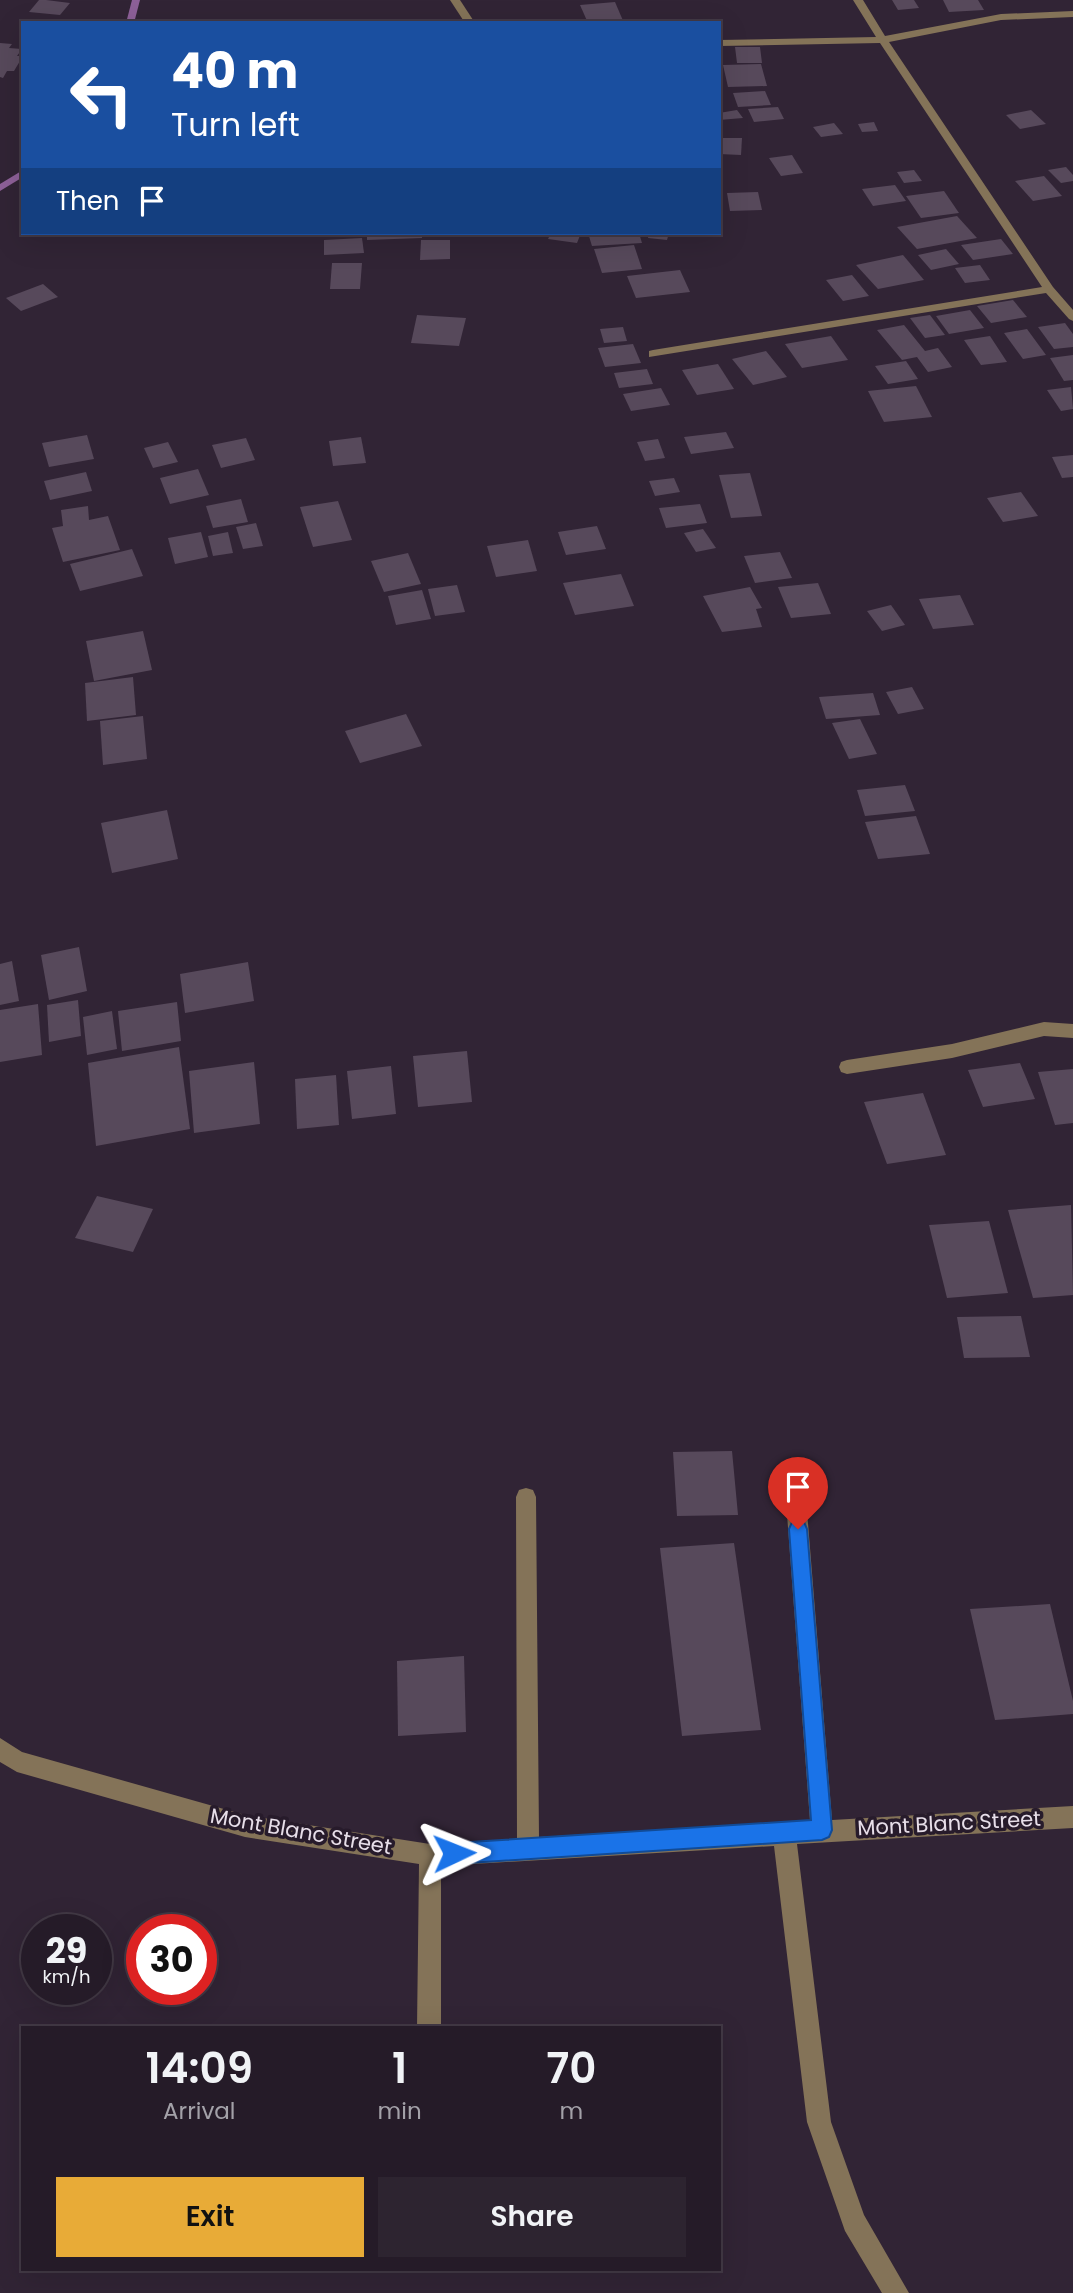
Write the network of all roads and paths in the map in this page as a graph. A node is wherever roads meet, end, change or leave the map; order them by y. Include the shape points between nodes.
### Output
1 (455, 0) edge
2 (858, 0) edge
3 (1073, 14) edge
4 (469, 21) edge
5 (883, 40) junction
6 (721, 43) edge
7 (1049, 289) junction
8 (1073, 317) edge
9 (653, 354) dead end
10 (1073, 1031) edge
11 (847, 1067) dead end
12 (794, 1474) dead end
13 (526, 1497) dead end
14 (0, 1749) edge
15 (1073, 1817) edge
16 (822, 1830) junction
17 (784, 1832) junction
18 (528, 1850) junction
19 (430, 1854) junction
20 (429, 2026) edge
21 (896, 2293) edge

1 - 4 street
2 - 5 street
3 - 5 street via 1001,17
5 - 6 street
5 - 7 street
7 - 8 street
7 - 9 street
10 - 11 street via 1044,1029 952,1051
12 - 16 street
13 - 18 street
14 - 19 street, Mont Blanc Street via 17,1761 246,1826
15 - 16 street, Mont Blanc Street
16 - 17 street, Mont Blanc Street
17 - 18 street, Mont Blanc Street
17 - 21 street via 819,2122 854,2222
18 - 19 street, Mont Blanc Street
19 - 20 street

